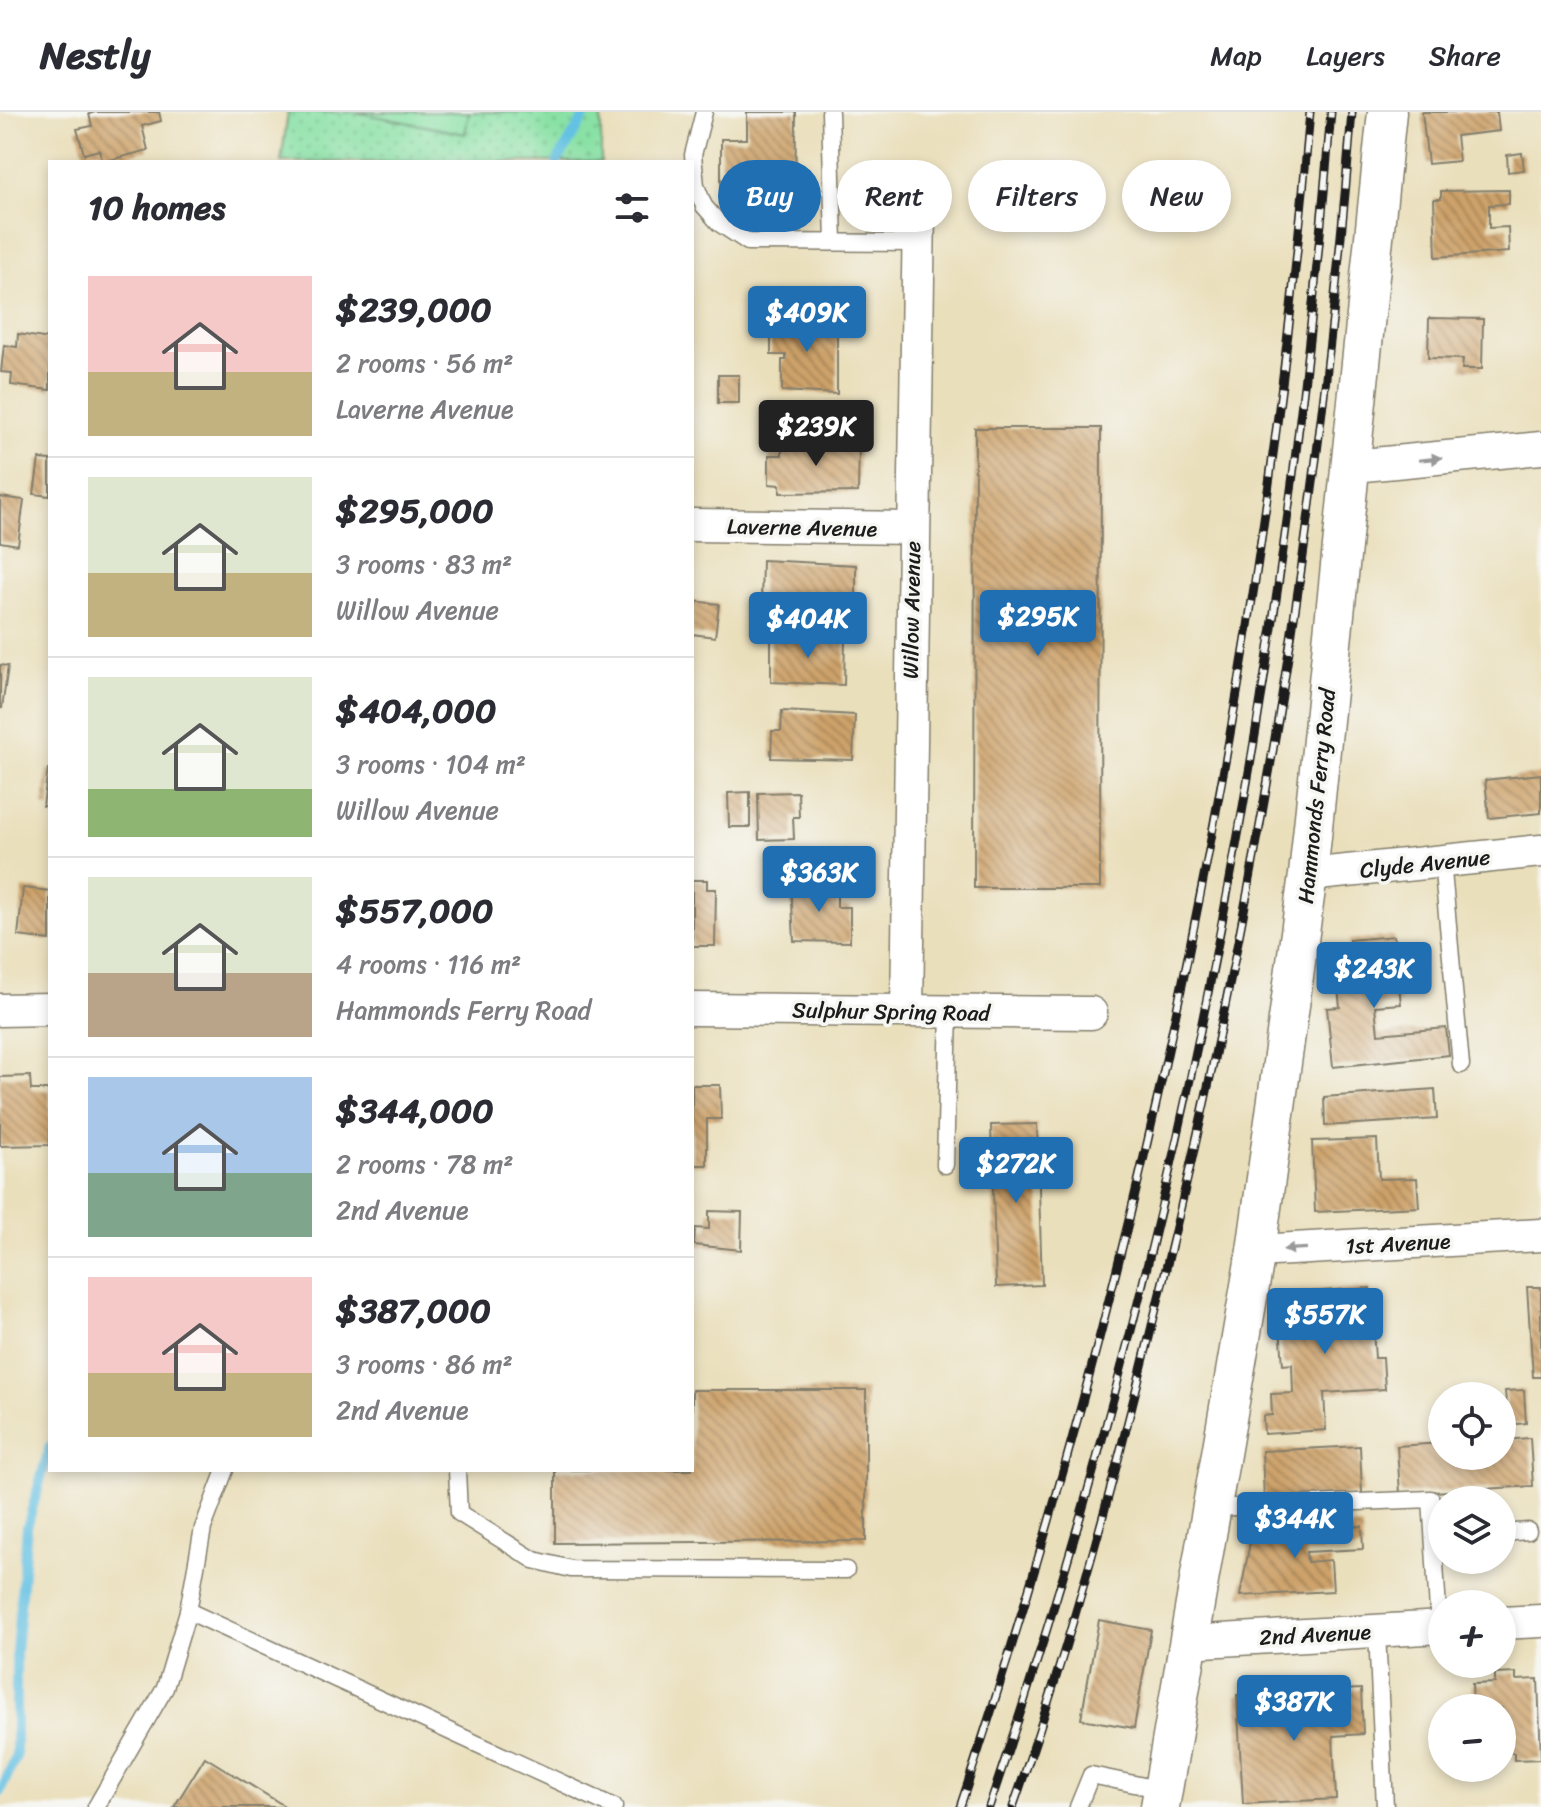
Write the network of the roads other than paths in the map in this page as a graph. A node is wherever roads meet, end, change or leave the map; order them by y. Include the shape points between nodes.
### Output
1 (704, 112) edge
2 (830, 112) edge
3 (1387, 112) edge
4 (693, 160) edge
5 (694, 165) edge
6 (918, 232) edge
7 (834, 242) junction
8 (918, 243) junction
9 (1541, 448) edge
10 (1353, 466) junction
11 (694, 525) edge
12 (912, 528) junction
13 (1541, 851) edge
14 (1442, 861) junction
15 (1308, 875) junction
16 (48, 1009) edge
17 (694, 1009) edge
18 (0, 1010) edge
19 (907, 1011) junction
20 (949, 1011) junction
21 (1091, 1013) dead end
22 (1461, 1065) dead end
23 (945, 1165) dead end
24 (1541, 1235) edge
25 (1256, 1251) junction
26 (224, 1472) edge
27 (457, 1472) edge
28 (1428, 1499) edge
29 (1210, 1508) junction
30 (1528, 1531) dead end
31 (1516, 1532) edge
32 (846, 1570) dead end
33 (188, 1611) junction
34 (1541, 1621) edge
35 (1516, 1622) edge
36 (1428, 1628) edge
37 (1377, 1631) junction
38 (1187, 1642) junction
39 (1162, 1798) edge
40 (96, 1807) edge
41 (614, 1807) edge
42 (1078, 1807) edge
43 (1385, 1807) edge

1 - 4 lane
2 - 7 lane
3 - 10 street, Hammonds Ferry Road
5 - 7 lane via 704,206 748,242
6 - 8 street, Willow Avenue
7 - 8 lane
8 - 12 street, Willow Avenue
10 -> 9 street
10 - 15 street, Hammonds Ferry Road
11 - 12 street, Laverne Avenue
12 - 19 street, Willow Avenue
13 - 14 street, Clyde Avenue
14 - 15 street, Clyde Avenue
14 - 22 lane
15 - 25 street, Hammonds Ferry Road
16 - 18 street
17 - 19 street, Sulphur Spring Road
19 - 20 street, Sulphur Spring Road
20 - 21 street, Sulphur Spring Road
20 - 23 lane
24 -> 25 street, 1st Avenue
25 - 29 street, Hammonds Ferry Road
26 - 33 lane via 203,1528
27 - 32 lane via 459,1513 534,1560 571,1569
28 - 29 lane
29 - 38 street, Hammonds Ferry Road
30 - 31 lane
33 - 40 lane via 165,1688
33 - 41 lane
34 - 35 street
36 - 37 street, 2nd Avenue
37 - 38 street, 2nd Avenue
37 - 43 lane
38 - 39 street, Hammonds Ferry Road
39 - 42 lane via 1091,1775

